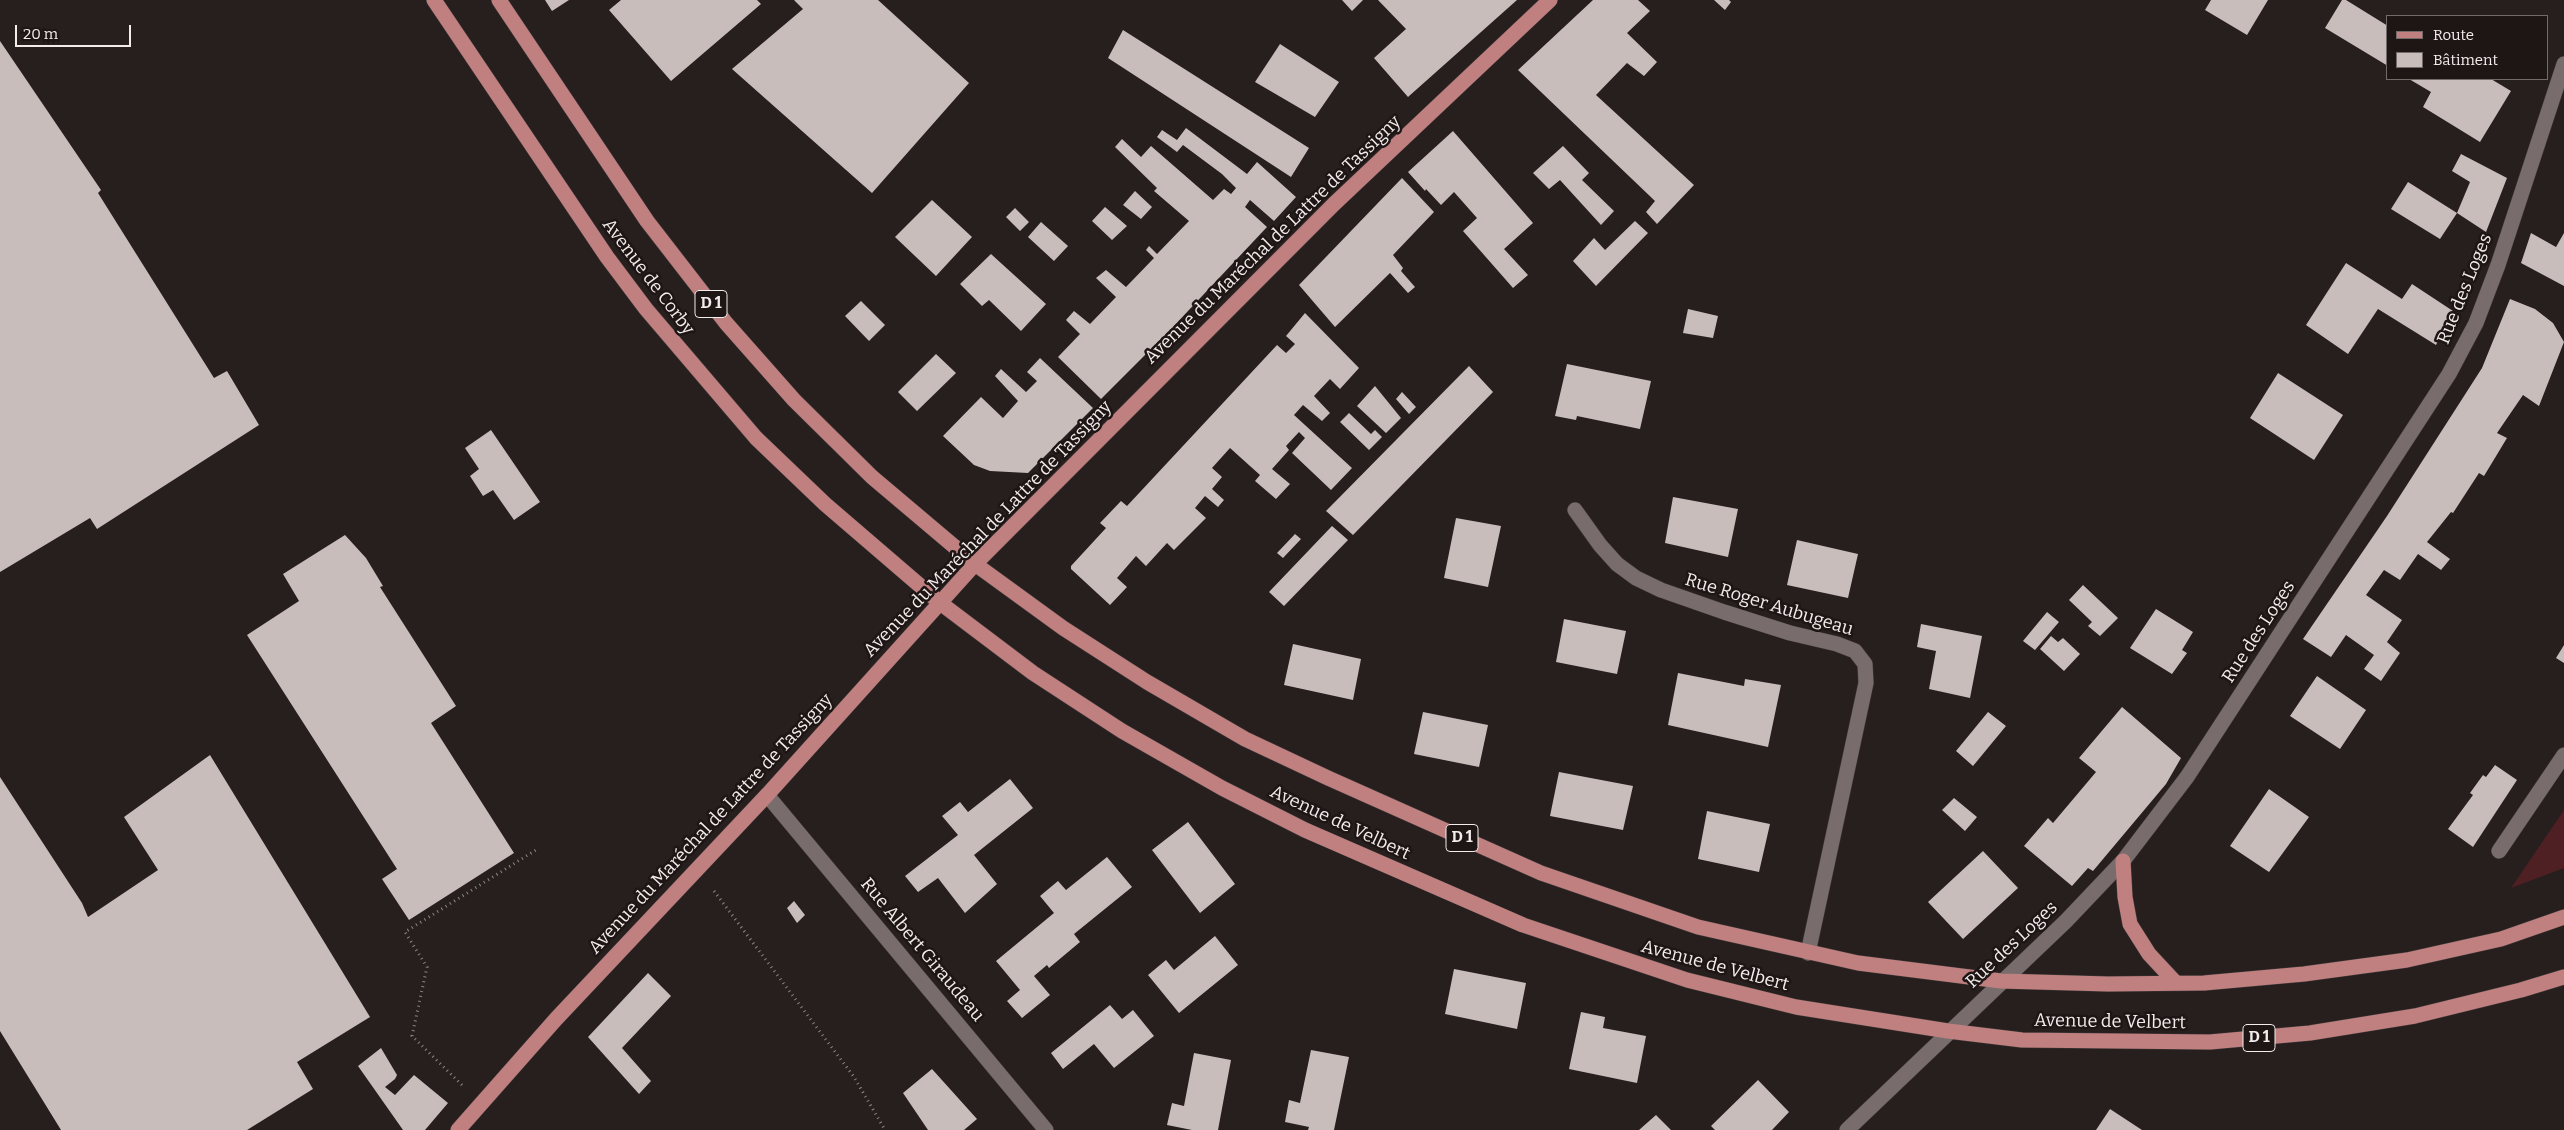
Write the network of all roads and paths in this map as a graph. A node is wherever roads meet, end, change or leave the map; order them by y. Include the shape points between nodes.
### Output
1 (434, 0) edge
2 (499, 0) edge
3 (1550, 0) edge
4 (2564, 64) edge
5 (1575, 510) dead end
6 (975, 564) junction
7 (939, 602) junction
8 (2564, 755) edge
9 (768, 795) junction
10 (539, 848) dead end
11 (2499, 851) dead end
12 (2122, 860) junction
13 (697, 868) junction
14 (2564, 917) edge
15 (1808, 953) junction
16 (2564, 977) edge
17 (2001, 981) junction
18 (2176, 983) junction
19 (1948, 1031) junction
20 (481, 1104) junction
21 (458, 1130) edge
22 (885, 1130) edge
23 (1046, 1130) edge
24 (1848, 1130) edge

1 - 7 main road, Avenue de Corby / D 1 via 607,256 686,359 756,438 838,517
2 - 6 main road, Avenue de Corby / D 1 via 647,221 726,323 794,400 872,477
3 - 6 main road, Avenue du Maréchal de Lattre de Tassigny via 1334,204
4 - 12 street, Rue des Loges via 2498,264 2476,323 2449,374 2187,777
5 - 15 street, Rue Roger Aubugeau via 1617,564 1636,578 1724,612 1837,644 1855,651 1865,664 1866,683
6 - 7 main road, Avenue du Maréchal de Lattre de Tassigny
6 - 15 main road, Avenue de Velbert / D 1 via 1063,628 1245,740 1541,873 1698,927
7 - 9 main road, Avenue du Maréchal de Lattre de Tassigny
7 - 19 main road, Avenue de Velbert / D 1 via 1033,673 1122,731 1222,788 1306,830 1523,925 1687,980 1796,1006
8 - 11 street
9 - 13 main road, Avenue du Maréchal de Lattre de Tassigny
9 - 23 street, Rue Albert Giraudeau
10 - 20 path via 405,932 428,967 412,1036
12 - 17 street, Rue des Loges via 2066,921
12 - 18 main road via 2124,897 2130,924 2149,954
13 - 20 main road, Avenue du Maréchal de Lattre de Tassigny
13 - 22 path via 854,1077
14 - 18 main road, Avenue de Velbert / D 1 via 2501,939 2406,960 2304,974
15 - 17 main road, Avenue de Velbert / D 1 via 1858,963
16 - 19 main road, Avenue de Velbert / D 1 via 2415,1016 2310,1033 2210,1042 2022,1040
17 - 18 main road, Avenue de Velbert / D 1
17 - 19 street, Rue des Loges
19 - 24 street, Rue des Loges
20 - 21 main road, Avenue du Maréchal de Lattre de Tassigny

